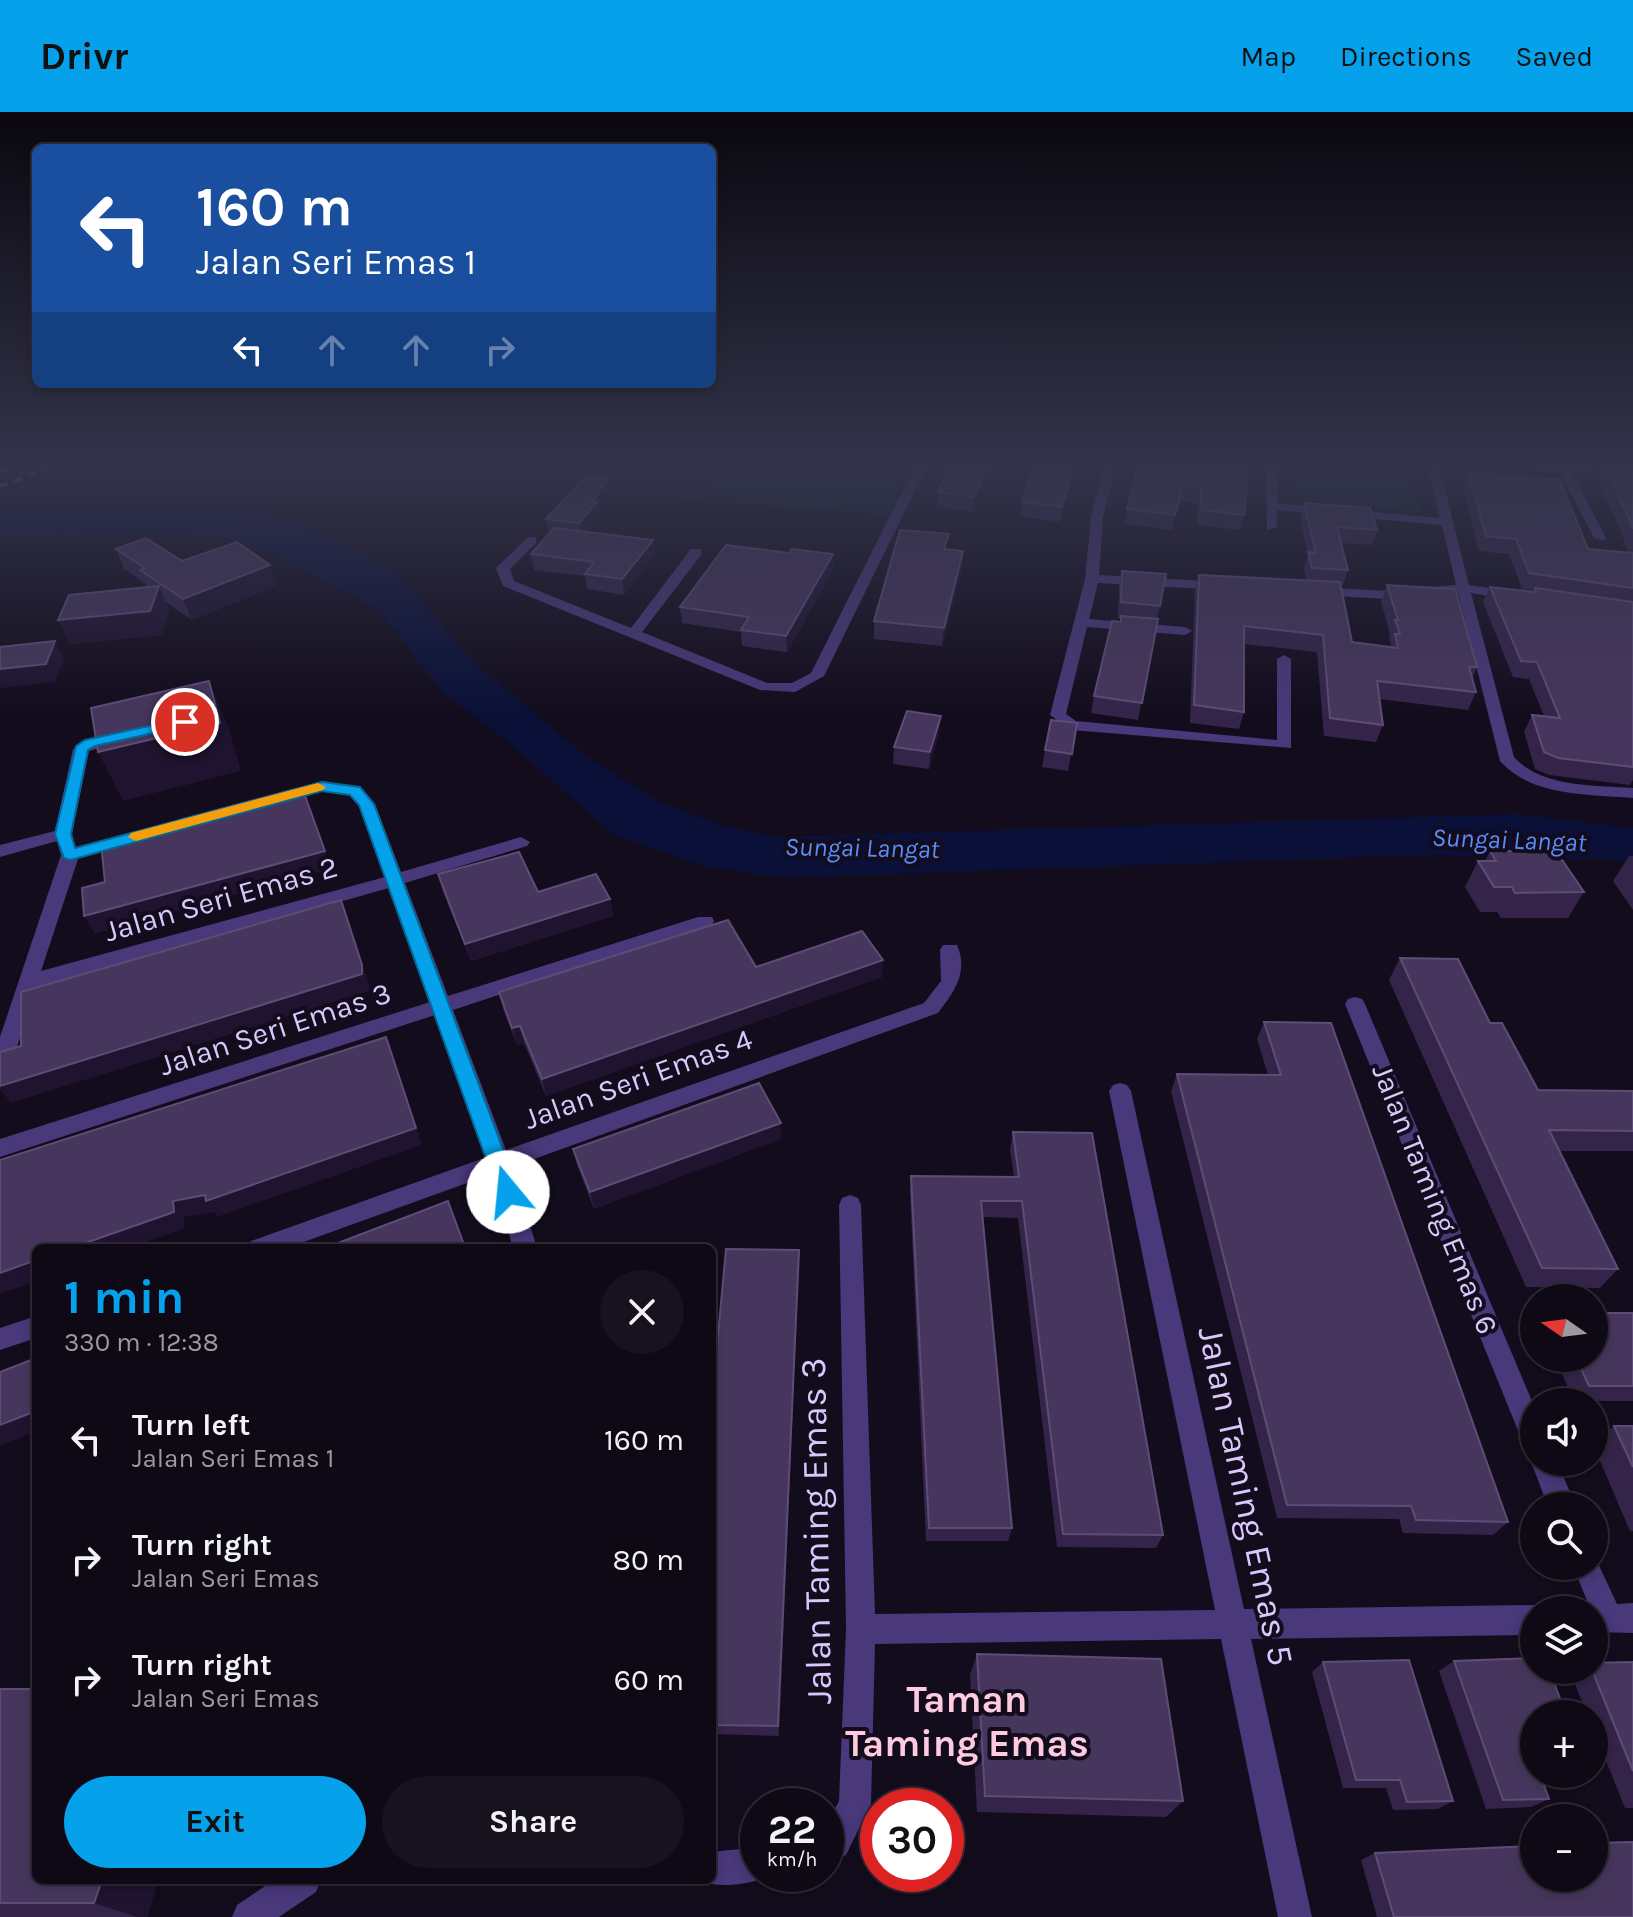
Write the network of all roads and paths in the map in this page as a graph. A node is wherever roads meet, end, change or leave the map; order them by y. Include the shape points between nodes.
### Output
1 (521, 550) edge
2 (879, 550) edge
3 (1094, 550) edge
4 (1456, 550) edge
5 (696, 552) dead end
6 (1092, 579) junction
7 (1232, 586) edge
8 (1466, 588) junction
9 (1295, 590) edge
10 (1527, 598) edge
11 (1081, 622) junction
12 (1185, 631) dead end
13 (634, 634) junction
14 (1284, 659) dead end
15 (145, 731) edge
16 (1633, 793) edge
17 (173, 826) edge
18 (63, 834) junction
19 (144, 835) edge
20 (521, 842) dead end
21 (0, 851) edge
22 (70, 855) junction
23 (395, 880) junction
24 (705, 921) dead end
25 (950, 950) dead end
26 (28, 982) junction
27 (1355, 1004) dead end
28 (443, 1006) junction
29 (0, 1068) edge
30 (1120, 1091) dead end
31 (0, 1148) edge
32 (500, 1163) junction
33 (850, 1205) dead end
34 (270, 1244) edge
35 (524, 1244) edge
36 (32, 1328) edge
37 (0, 1339) edge
38 (1520, 1404) edge
39 (1594, 1580) edge
40 (1612, 1619) edge
41 (1520, 1620) edge
42 (1235, 1623) junction
43 (861, 1629) junction
44 (844, 1824) edge
45 (740, 1866) edge
46 (716, 1869) edge
47 (298, 1884) edge
48 (250, 1915) edge
49 (1295, 1917) edge

1 - 13 street via 503,568 508,583
2 - 13 street via 817,676 795,688 765,687
3 - 6 street
4 - 8 street
5 - 13 street
6 - 7 street
6 - 11 street
8 - 9 street via 1389,595
8 - 10 street
8 - 16 street via 1512,768 1535,781
11 - 12 street
11 - 14 street via 1058,715 1072,725 1285,745
15 - 18 street via 81,749
17 - 23 street via 322,786 354,791 367,804
18 - 21 street
18 - 22 street
19 - 22 street
20 - 23 street, Jalan Seri Emas 2
22 - 26 street
23 - 26 street, Jalan Seri Emas 2
23 - 28 street
24 - 28 street, Jalan Seri Emas 3
25 - 32 street, Jalan Seri Emas 4 via 951,982 931,1008
26 - 29 street
27 - 38 street, Jalan Taming Emas 6
28 - 31 street, Jalan Seri Emas 3
28 - 32 street
30 - 42 street, Jalan Taming Emas 5
32 - 34 street, Jalan Seri Emas 4
32 - 35 street
33 - 43 street, Jalan Taming Emas 3
36 - 37 street
39 - 40 street
41 - 42 street
42 - 43 street
42 - 49 street, Jalan Taming Emas 5
43 - 44 street, Jalan Taming Emas 3 via 855,1804
45 - 46 street
47 - 48 street

